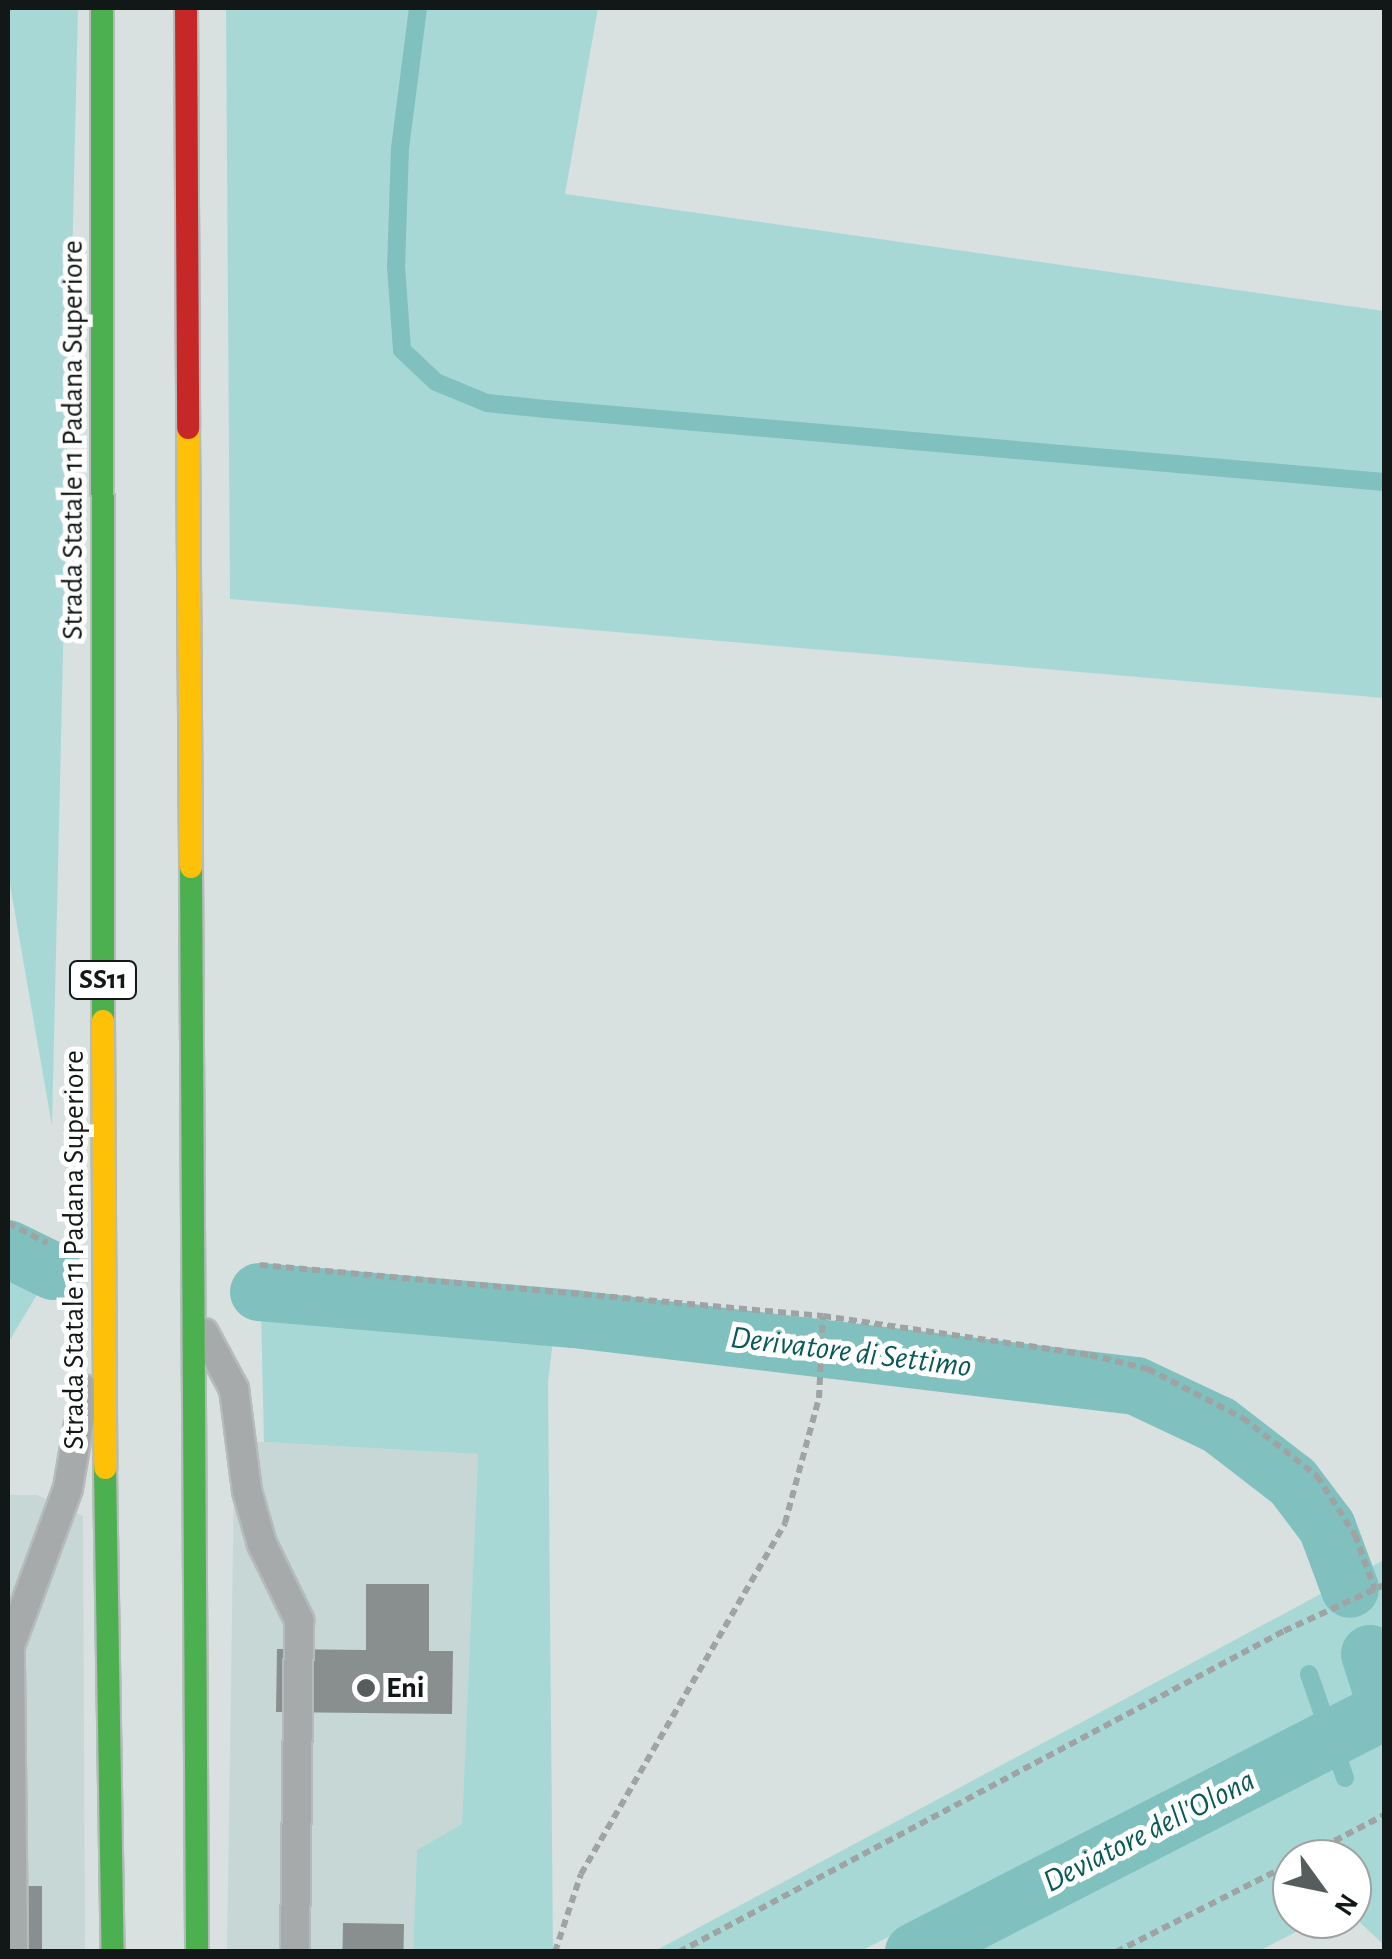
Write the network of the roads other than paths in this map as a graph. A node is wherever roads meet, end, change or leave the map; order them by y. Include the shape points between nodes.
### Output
1 (102, 8) edge
2 (186, 8) edge
3 (195, 1316) junction
4 (103, 1335) junction
5 (12, 1952) edge
6 (113, 1952) edge
7 (197, 1952) edge
8 (295, 1952) edge

1 - 4 highway, Strada Statale 11 Padana Superiore / SS11
2 - 3 highway
3 - 7 highway
3 - 8 lane via 234,1389 252,1508 299,1620
4 - 5 lane via 79,1406 68,1488 10,1646
4 - 6 highway, Strada Statale 11 Padana Superiore / SS11

